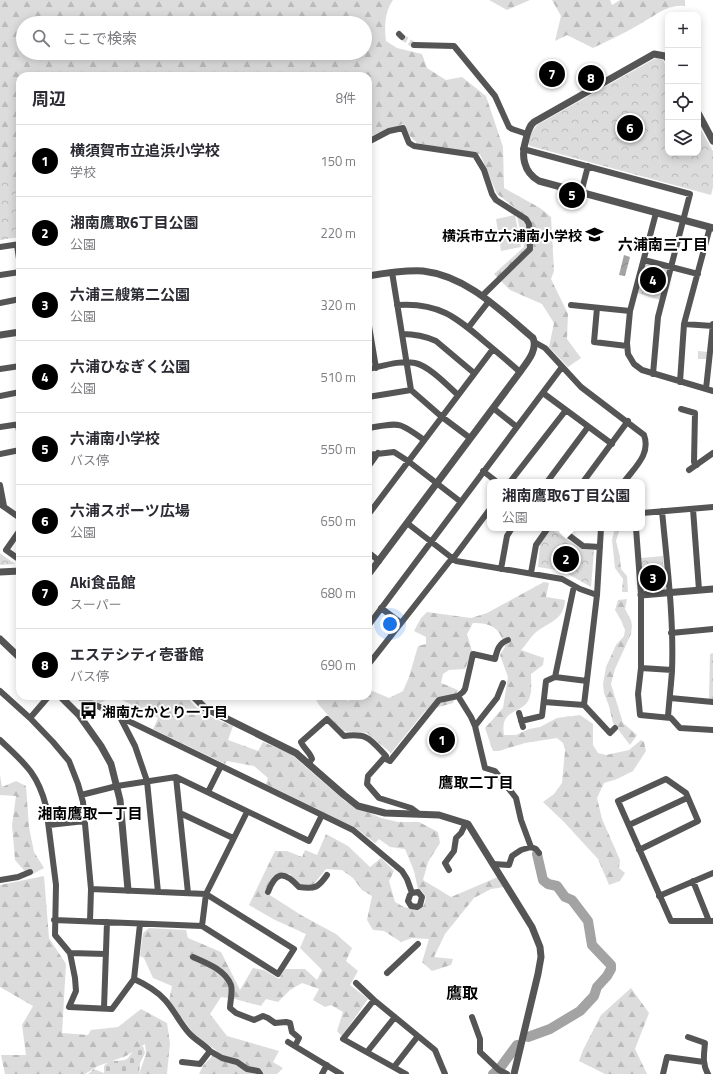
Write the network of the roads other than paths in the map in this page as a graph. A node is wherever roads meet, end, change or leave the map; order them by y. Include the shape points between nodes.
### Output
1 (414, 45) tunnel mouth
2 (665, 56) edge
3 (701, 119) edge
4 (527, 134) junction
5 (372, 140) edge
6 (713, 141) edge
7 (523, 149) junction
8 (588, 166) junction
9 (581, 193) junction
10 (656, 213) junction
11 (684, 220) junction
12 (712, 227) edge
13 (16, 245) edge
14 (0, 248) edge
15 (644, 260) junction
16 (671, 267) junction
17 (392, 272) junction
18 (16, 273) edge
19 (698, 274) junction
20 (0, 275) edge
21 (372, 275) edge
22 (482, 296) junction
23 (16, 301) edge
24 (489, 301) junction
25 (0, 303) edge
26 (397, 305) junction
27 (571, 305) dead end
28 (598, 308) junction
29 (630, 311) junction
30 (684, 324) junction
31 (713, 325) edge
32 (468, 328) junction
33 (16, 333) edge
34 (402, 334) junction
35 (0, 335) edge
36 (372, 344) edge
37 (536, 344) junction
38 (627, 346) junction
39 (493, 349) junction
40 (406, 362) junction
41 (16, 367) edge
42 (562, 367) junction
43 (372, 368) edge
44 (376, 368) junction
45 (0, 369) edge
46 (520, 372) junction
47 (474, 373) junction
48 (653, 374) junction
49 (680, 382) junction
50 (706, 389) junction
51 (411, 390) junction
52 (713, 391) edge
53 (16, 393) edge
54 (543, 393) junction
55 (458, 395) junction
56 (0, 396) edge
57 (372, 396) edge
58 (493, 408) junction
59 (681, 409) dead end
60 (566, 410) junction
61 (442, 417) junction
62 (628, 421) junction
63 (16, 424) edge
64 (0, 427) edge
65 (372, 427) edge
66 (517, 427) junction
67 (588, 427) junction
68 (470, 438) junction
69 (424, 440) junction
70 (612, 444) junction
71 (16, 451) edge
72 (378, 453) junction
73 (713, 453) edge
74 (0, 454) edge
75 (372, 454) edge
76 (372, 461) edge
77 (408, 461) junction
78 (697, 465) junction
79 (689, 470) dead end
80 (483, 471) junction
81 (493, 479) edge
82 (512, 479) edge
83 (549, 479) edge
84 (585, 479) edge
85 (626, 479) edge
86 (436, 483) junction
87 (0, 485) edge
88 (461, 502) junction
89 (2, 505) edge
90 (713, 507) edge
91 (692, 508) junction
92 (372, 510) edge
93 (662, 511) junction
94 (487, 513) edge
95 (645, 513) edge
96 (16, 515) edge
97 (407, 523) junction
98 (510, 531) edge
99 (546, 531) edge
100 (563, 531) edge
101 (601, 531) edge
102 (636, 531) edge
103 (16, 536) edge
104 (431, 542) junction
105 (600, 547) junction
106 (372, 555) edge
107 (16, 557) edge
108 (452, 558) junction
109 (379, 561) junction
110 (501, 569) junction
111 (372, 570) edge
112 (16, 571) edge
113 (0, 572) edge
114 (531, 573) junction
115 (574, 586) junction
116 (713, 589) edge
117 (699, 590) junction
118 (670, 592) junction
119 (597, 595) junction
120 (641, 595) junction
121 (382, 608) junction
122 (372, 621) edge
123 (401, 623) junction
124 (713, 630) edge
125 (671, 633) junction
126 (0, 639) edge
127 (508, 640) dead end
128 (16, 654) edge
129 (372, 659) edge
130 (641, 668) junction
131 (672, 670) junction
132 (555, 677) junction
133 (586, 681) junction
134 (503, 683) dead end
135 (2, 696) edge
136 (458, 696) junction
137 (670, 698) junction
138 (46, 700) edge
139 (64, 700) edge
140 (86, 700) edge
141 (197, 700) edge
142 (90, 702) junction
143 (544, 702) junction
144 (713, 702) edge
145 (584, 705) junction
146 (519, 713) dead end
147 (80, 715) junction
148 (120, 717) junction
149 (668, 717) junction
150 (30, 718) junction
151 (475, 726) junction
152 (615, 728) dead end
153 (713, 730) edge
154 (0, 740) edge
155 (384, 758) junction
156 (308, 764) junction
157 (221, 766) junction
158 (176, 777) junction
159 (147, 781) junction
160 (117, 786) junction
161 (208, 792) junction
162 (81, 795) junction
163 (687, 798) junction
164 (247, 812) junction
165 (180, 813) junction
166 (419, 814) junction
167 (322, 815) junction
168 (84, 821) junction
169 (466, 823) junction
170 (49, 825) junction
171 (629, 825) junction
172 (233, 838) junction
173 (531, 847) junction
174 (639, 850) junction
175 (539, 853) dead end
176 (493, 864) junction
177 (449, 870) dead end
178 (30, 872) dead end
179 (713, 873) edge
180 (327, 875) dead end
181 (0, 880) edge
182 (693, 881) junction
183 (91, 889) junction
184 (128, 890) junction
185 (158, 892) junction
186 (268, 892) dead end
187 (188, 893) junction
188 (412, 893) dead end
189 (206, 894) junction
190 (659, 896) junction
191 (54, 920) junction
192 (90, 921) junction
193 (711, 921) edge
194 (107, 922) junction
195 (140, 924) junction
196 (202, 926) junction
197 (418, 944) dead end
198 (70, 953) junction
199 (106, 954) junction
200 (193, 957) dead end
201 (386, 972) dead end
202 (134, 979) junction
203 (356, 983) dead end
204 (374, 1000) junction
205 (104, 1008) junction
206 (395, 1017) junction
207 (472, 1017) dead end
208 (418, 1036) junction
209 (688, 1037) dead end
210 (288, 1042) dead end
211 (295, 1046) junction
212 (210, 1051) junction
213 (367, 1052) junction
214 (182, 1062) dead end
215 (704, 1062) junction
216 (327, 1065) junction
217 (394, 1066) junction
218 (260, 1074) edge
219 (322, 1074) edge
220 (341, 1074) edge
221 (406, 1074) edge
222 (445, 1074) edge
223 (507, 1074) edge
224 (514, 1074) edge
225 (663, 1074) edge
226 (708, 1074) edge

1 - 4 street via 454,46 495,96 509,127
2 - 4 street via 654,54 534,122
3 - 6 street
4 - 7 street
5 - 22 street via 403,128 409,143 414,146 475,156 484,170 496,200 526,218 529,224 530,248
7 - 8 street
7 - 9 street via 524,162 534,178 543,183
8 - 9 street
8 - 11 street via 690,194
9 - 10 street
10 - 11 street
10 - 15 street
11 - 12 street
11 - 16 street
12 - 19 street
13 - 14 street
15 - 16 street
15 - 29 street
16 - 19 street
16 - 48 street via 658,317
17 - 21 street
17 - 22 street via 432,273 456,280
17 - 26 street
18 - 20 street
19 - 30 street
22 - 24 street
23 - 25 street
24 - 32 street
24 - 37 street via 533,338
26 - 32 street via 421,305 439,310 458,319
26 - 34 street
27 - 28 street
28 - 29 street
28 - 38 street via 594,342
29 - 38 street
30 - 31 street
30 - 49 street
31 - 50 street
32 - 39 street
33 - 35 street
34 - 40 street
34 - 47 street via 413,334 436,341
36 - 44 street
37 - 42 street via 545,348
37 - 46 street
38 - 48 street via 634,364
39 - 46 street
39 - 47 street
40 - 44 street
40 - 51 street
40 - 55 street via 427,368
41 - 45 street
42 - 54 street
42 - 62 street via 581,387
43 - 44 street
46 - 58 street
47 - 55 street
48 - 49 street
49 - 50 street
50 - 52 street
51 - 57 street
51 - 61 street
53 - 56 street
54 - 60 street
54 - 66 street
55 - 61 street
58 - 66 street
58 - 68 street
59 - 78 street via 695,413 694,462
60 - 67 street
60 - 82 street
61 - 68 street
61 - 69 street
62 - 70 street
62 - 85 street via 644,435 646,445 644,456
63 - 64 street
65 - 69 street via 400,424
66 - 80 street
67 - 70 street
67 - 83 street
68 - 86 street
69 - 77 street
70 - 84 street
71 - 74 street
72 - 75 street
72 - 76 street
72 - 77 street via 394,452
73 - 78 street
77 - 86 street
77 - 92 street
78 - 79 street
80 - 81 street
80 - 88 street
86 - 88 street
86 - 97 street
87 - 89 street
88 - 104 street
89 - 96 street
90 - 91 street
91 - 93 street
91 - 117 street
93 - 95 street
93 - 118 street
94 - 108 street
97 - 104 street
97 - 109 street
98 - 110 street
99 - 114 street via 536,545
100 - 105 street via 583,546
101 - 105 street
102 - 120 street
103 - 107 street via 6,550
104 - 108 street
104 - 121 street
105 - 119 street
106 - 109 street
108 - 110 street via 456,561
108 - 123 street
109 - 111 street
110 - 114 street
112 - 113 street
114 - 115 street via 562,579
115 - 119 street
115 - 132 street
116 - 117 street
117 - 118 street
118 - 120 street
118 - 125 street
119 - 133 street
120 - 130 street
121 - 122 street
121 - 123 street
123 - 129 street
124 - 125 street
125 - 131 street
126 - 128 street
127 - 136 street via 497,648 495,659 473,654 465,689
130 - 131 street
130 - 149 street via 638,694 640,715
131 - 137 street
132 - 133 street
132 - 143 street via 546,681
133 - 145 street
134 - 151 street via 497,698
135 - 150 street
136 - 151 street
136 - 155 street via 438,700 390,761
137 - 144 street
137 - 149 street
138 - 150 street
139 - 147 street
140 - 142 street
141 - 156 street via 205,708 296,752
142 - 147 street
142 - 148 street
143 - 145 street
143 - 146 street via 542,716 522,724
145 - 152 street via 610,733
147 - 160 street via 111,764
148 - 157 street
148 - 159 street via 135,746
149 - 153 street via 680,728
150 - 162 street via 69,761
151 - 173 street via 485,768 495,772 516,798
154 - 170 street via 26,764 35,777 43,794
155 - 156 street via 386,756 371,740 361,735 344,736 327,720 301,742 311,755 312,759
155 - 166 street via 368,776 367,784 379,798 411,808
156 - 166 street via 358,806 385,813
157 - 161 street
157 - 167 street
158 - 159 street
158 - 161 street
158 - 165 street
159 - 160 street
159 - 185 street
160 - 162 street
160 - 184 street
161 - 164 street
162 - 168 street
163 - 171 street
163 - 171 street via 686,793 666,779 618,801
163 - 174 street via 698,821
164 - 167 street via 309,840
164 - 172 street
165 - 172 street
165 - 187 street
166 - 169 street via 439,815
167 - 188 street via 353,830 402,870
168 - 170 street
168 - 183 street
169 - 176 street
169 - 177 street via 456,838 454,851 445,863
170 - 191 street via 56,885
171 - 174 street
172 - 189 street
173 - 175 street
173 - 176 street via 512,856 509,865
174 - 190 street
176 - 224 street via 532,927 541,957
178 - 181 street via 18,878
179 - 182 street
180 - 186 street via 315,888 299,888 287,877 276,877
182 - 190 street
182 - 193 street
183 - 184 street
183 - 192 street
184 - 185 street
185 - 187 street
187 - 189 street
189 - 196 street
189 - 196 street via 294,949 278,974
190 - 193 street via 671,921
191 - 192 street
191 - 198 street via 55,934
192 - 194 street
194 - 195 street
194 - 199 street
195 - 196 street
195 - 202 street
197 - 201 street
198 - 199 street
198 - 205 street via 76,991 69,1007
199 - 205 street
200 - 211 street via 221,972 231,986 230,1008 254,1020 263,1016 275,1023 290,1023 292,1032 299,1038
202 - 205 street via 112,1009
202 - 212 street via 150,987 165,1000 190,1034
203 - 204 street
204 - 206 street
204 - 213 street via 343,1038
206 - 208 street
206 - 213 street
207 - 223 street via 480,1039 480,1052
208 - 217 street
208 - 222 street via 435,1050
209 - 215 street via 705,1043
210 - 211 street
211 - 216 street
212 - 214 street via 200,1064
212 - 218 street
213 - 217 street
215 - 225 street via 667,1057
215 - 226 street
216 - 219 street
216 - 220 street
217 - 221 street

